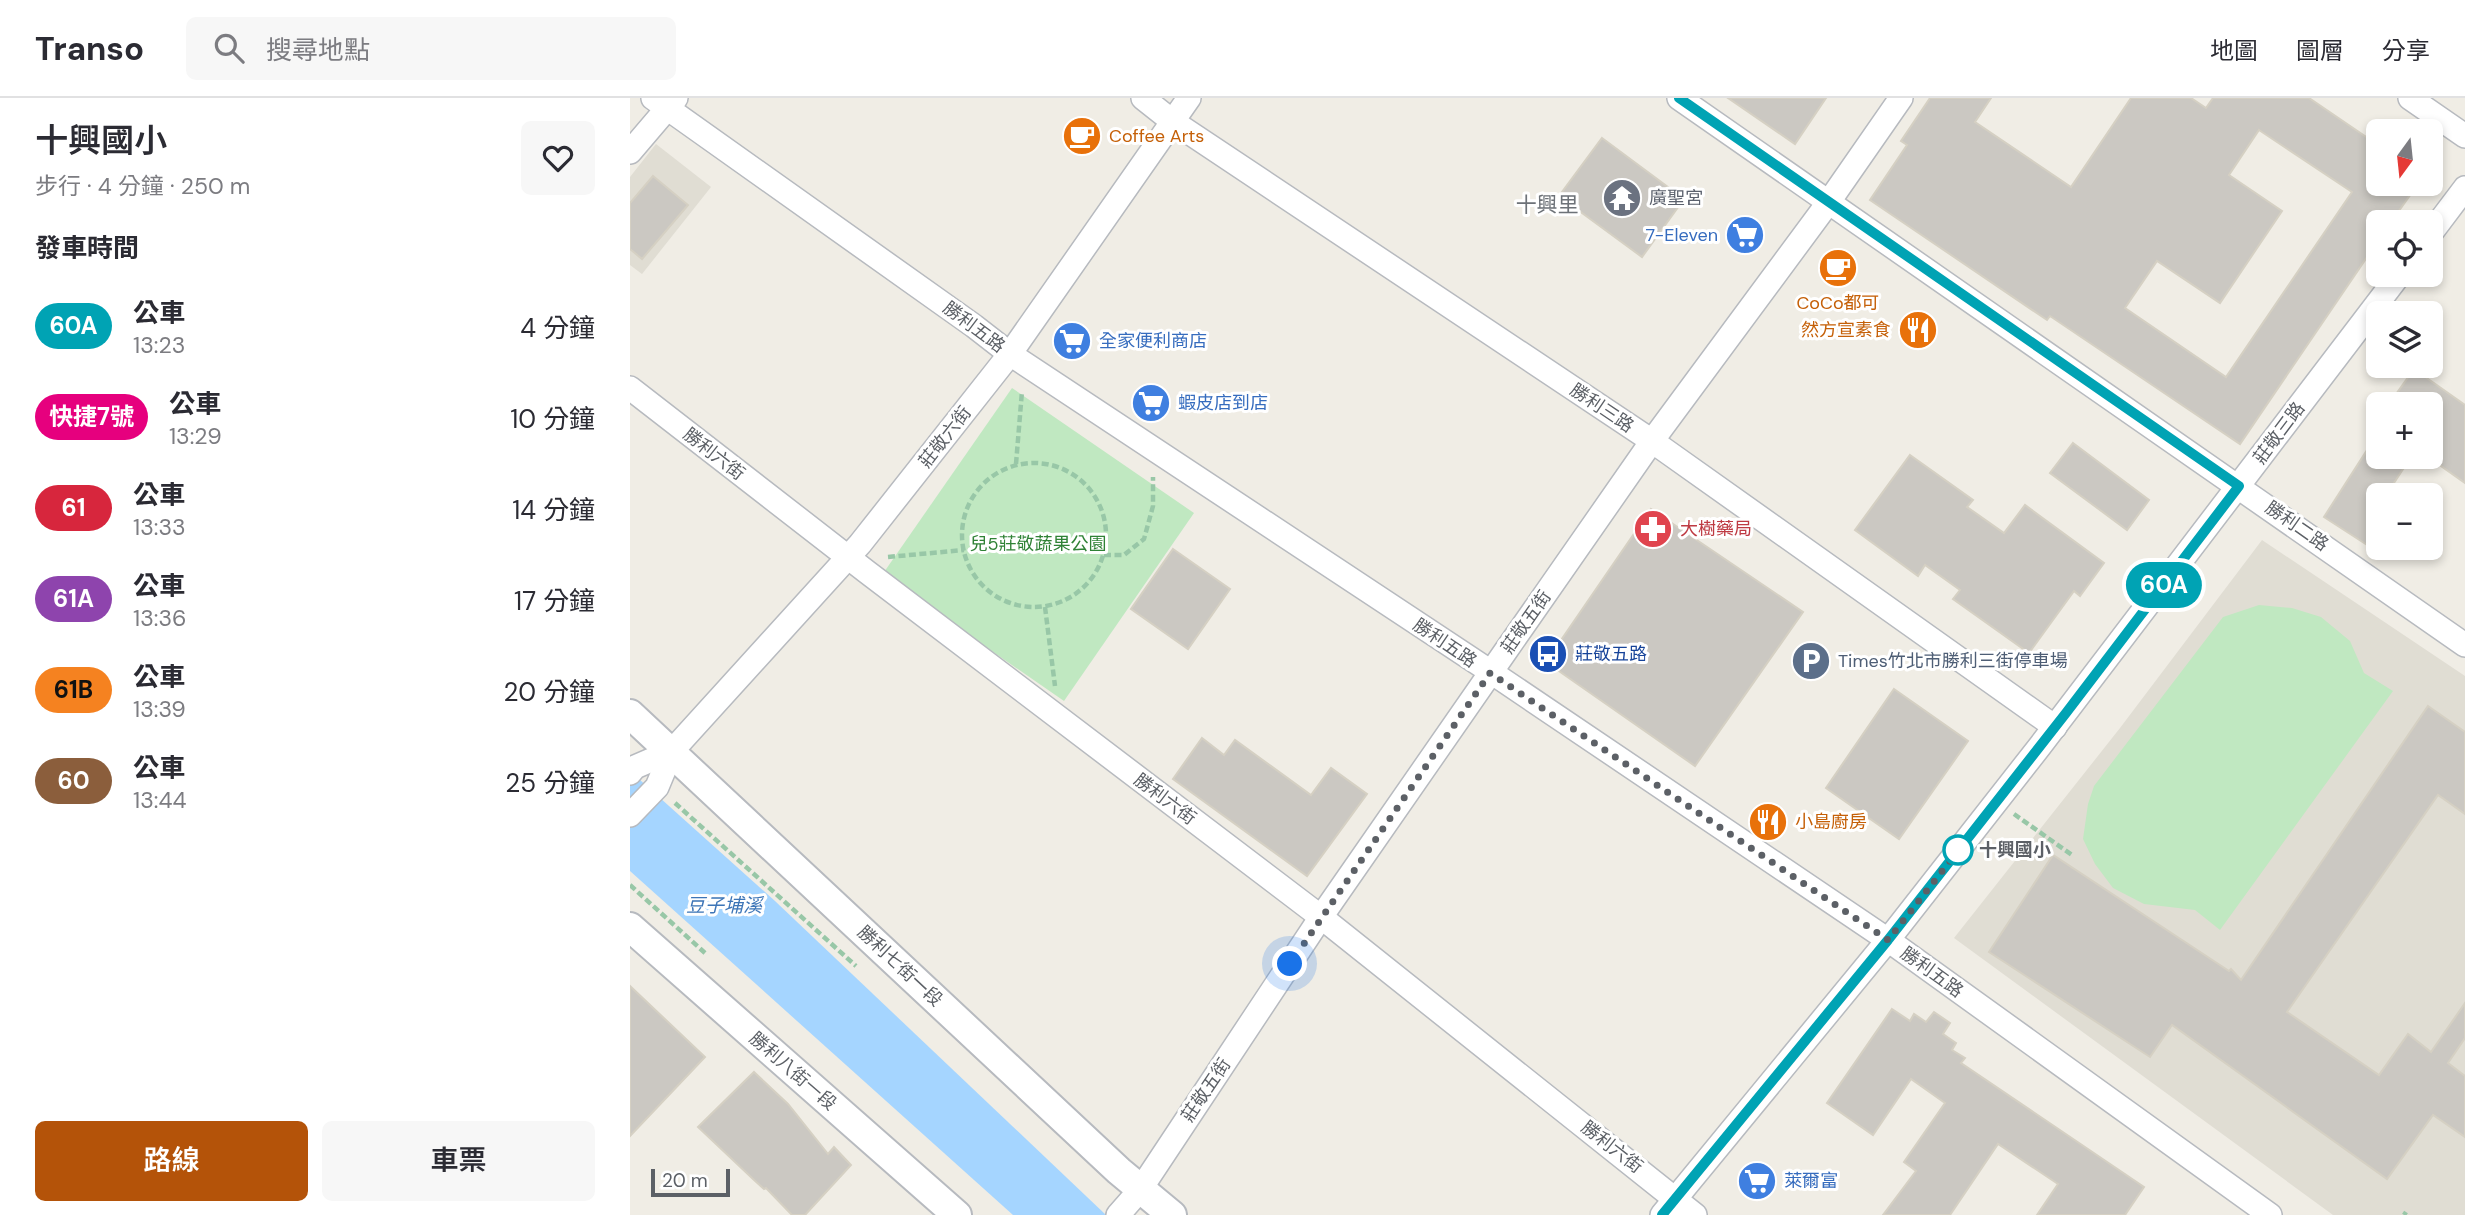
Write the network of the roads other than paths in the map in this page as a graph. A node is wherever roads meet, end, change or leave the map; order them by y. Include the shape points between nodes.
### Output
1 (1143, 98) edge
2 (1189, 98) edge
3 (1679, 98) edge
4 (1901, 98) edge
5 (2410, 98) edge
6 (666, 102) edge
7 (1172, 121) junction
8 (2465, 136) edge
9 (630, 152) edge
10 (2465, 188) edge
11 (1828, 203) junction
12 (2443, 217) edge
13 (2390, 287) edge
14 (1010, 354) junction
15 (630, 388) edge
16 (1652, 441) junction
17 (2239, 486) junction
18 (849, 559) junction
19 (2465, 645) edge
20 (1490, 673) junction
21 (630, 714) edge
22 (2055, 727) junction
23 (672, 751) junction
24 (633, 770) edge
25 (630, 815) edge
26 (1321, 917) junction
27 (630, 927) edge
28 (1888, 940) junction
29 (1140, 1190) junction
30 (1669, 1206) edge
31 (957, 1215) edge
32 (1118, 1215) edge
33 (1172, 1215) edge
34 (1695, 1215) edge
35 (2270, 1215) edge

1 - 7 street, 勝利三路
2 - 7 street, 莊敬六街
3 - 11 street, 勝利二路
4 - 11 street, 莊敬五街
5 - 8 street
6 - 9 street
6 - 14 street, 勝利五路
7 - 14 street, 莊敬六街
7 - 16 street, 勝利三路
10 - 12 street
11 - 16 street, 莊敬五街
11 - 17 street, 勝利二路
13 - 17 street, 莊敬三路
14 - 18 street, 莊敬六街
14 - 20 street, 勝利五路
15 - 18 street, 勝利六街
16 - 20 street, 莊敬五街
16 - 22 street, 勝利三路
17 - 19 street, 勝利二路
17 - 22 street, 莊敬三路
18 - 23 street, 莊敬六街
18 - 26 street, 勝利六街
20 - 26 street, 莊敬五街
20 - 28 street, 勝利五路
21 - 23 street, 勝利七街一段
22 - 28 street, 莊敬三路
23 - 24 street
23 - 25 street via 657,787
23 - 29 street, 勝利七街一段
26 - 29 street, 莊敬五街
26 - 30 street, 勝利六街
27 - 31 street, 勝利八街一段
28 - 30 street, 莊敬三路
28 - 35 street, 勝利五路
29 - 32 street, 莊敬五街
29 - 33 street, 勝利七街一段
30 - 34 street, 勝利六街

